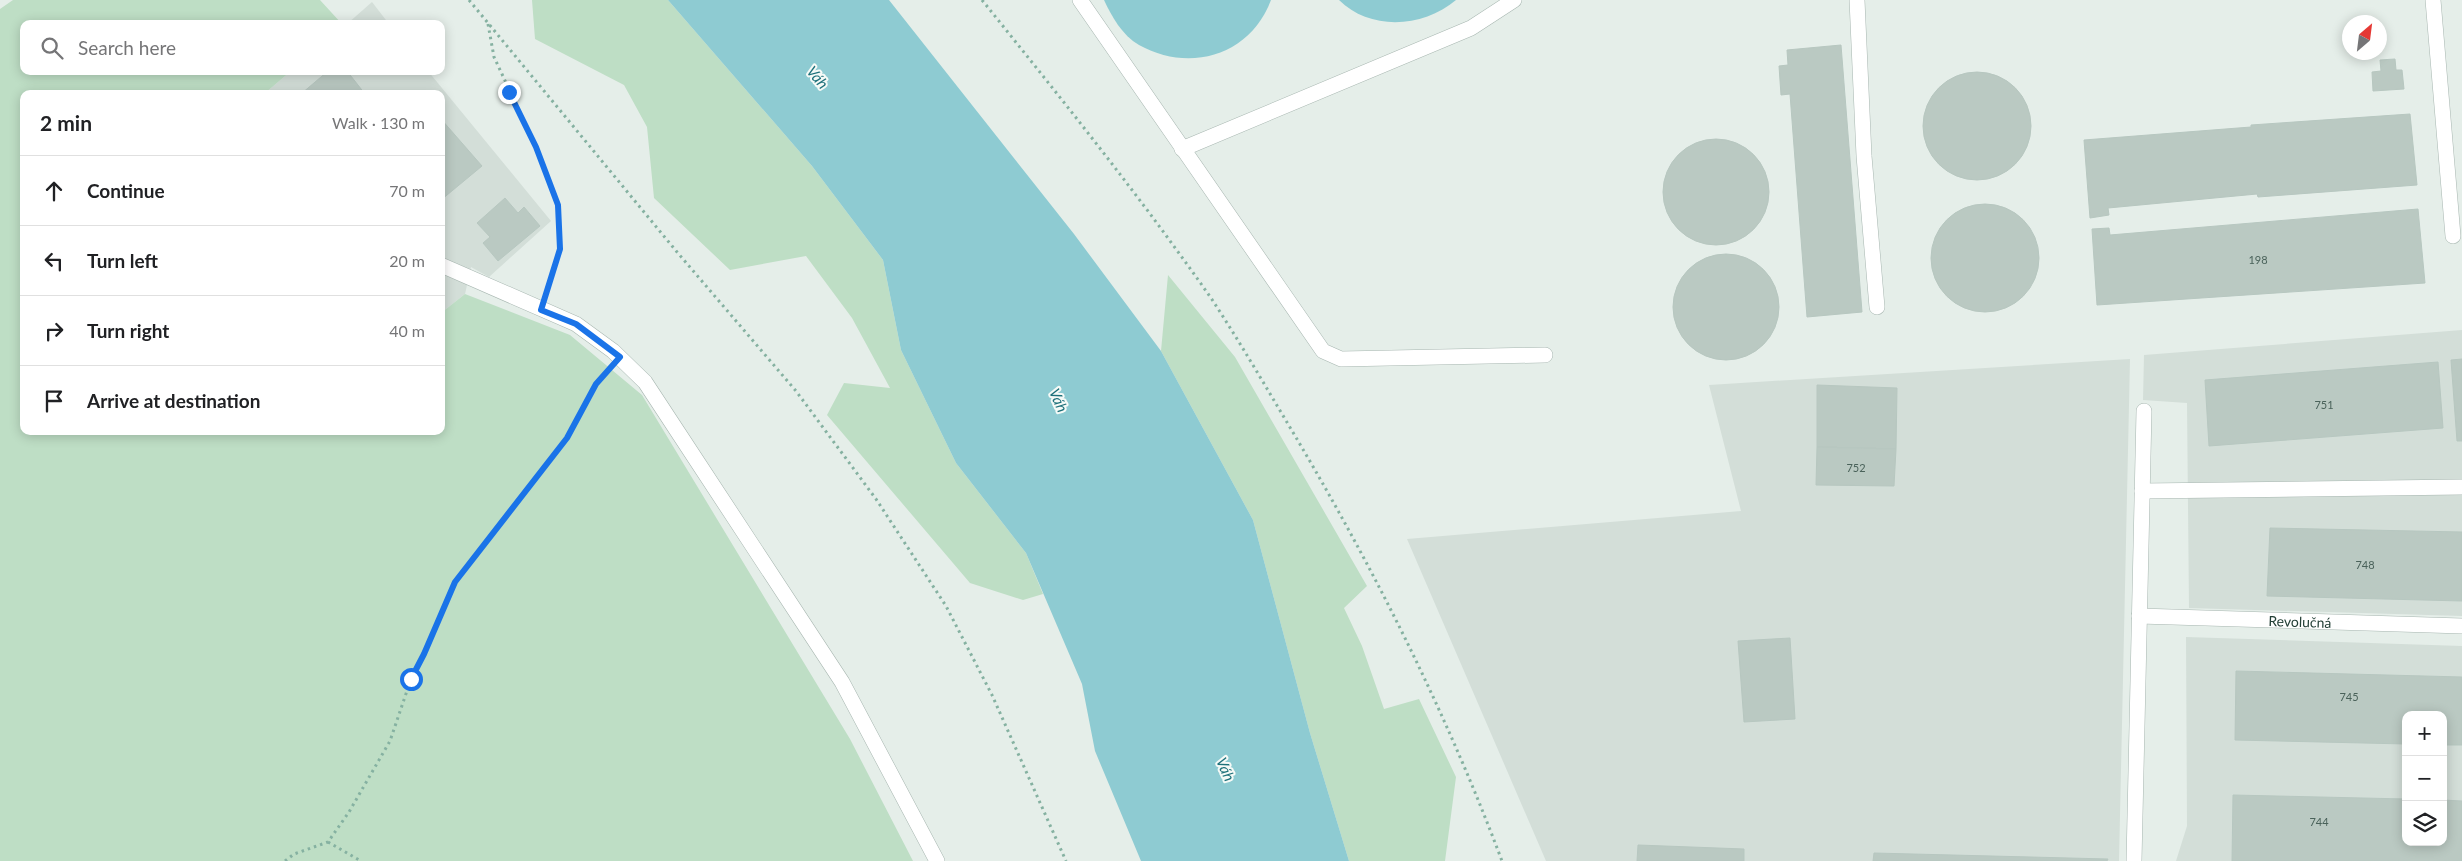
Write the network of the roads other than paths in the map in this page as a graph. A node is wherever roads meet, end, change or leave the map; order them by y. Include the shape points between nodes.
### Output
1 (1080, 0) edge
2 (1514, 0) edge
3 (1857, 0) edge
4 (2433, 0) edge
5 (1182, 148) junction
6 (2453, 236) dead end
7 (445, 267) edge
8 (1877, 306) dead end
9 (1544, 355) dead end
10 (2144, 411) dead end
11 (2462, 487) edge
12 (2142, 491) junction
13 (2139, 616) junction
14 (2462, 626) edge
15 (937, 861) edge
16 (2134, 861) edge

1 - 5 lane
2 - 5 lane via 1471,28
3 - 8 lane via 1864,156
4 - 6 lane
5 - 9 lane via 1323,351 1341,359
7 - 15 lane via 576,324 620,357 645,382 842,682
10 - 12 lane
11 - 12 lane
12 - 13 lane
13 - 14 lane, Revolučná
13 - 16 lane

